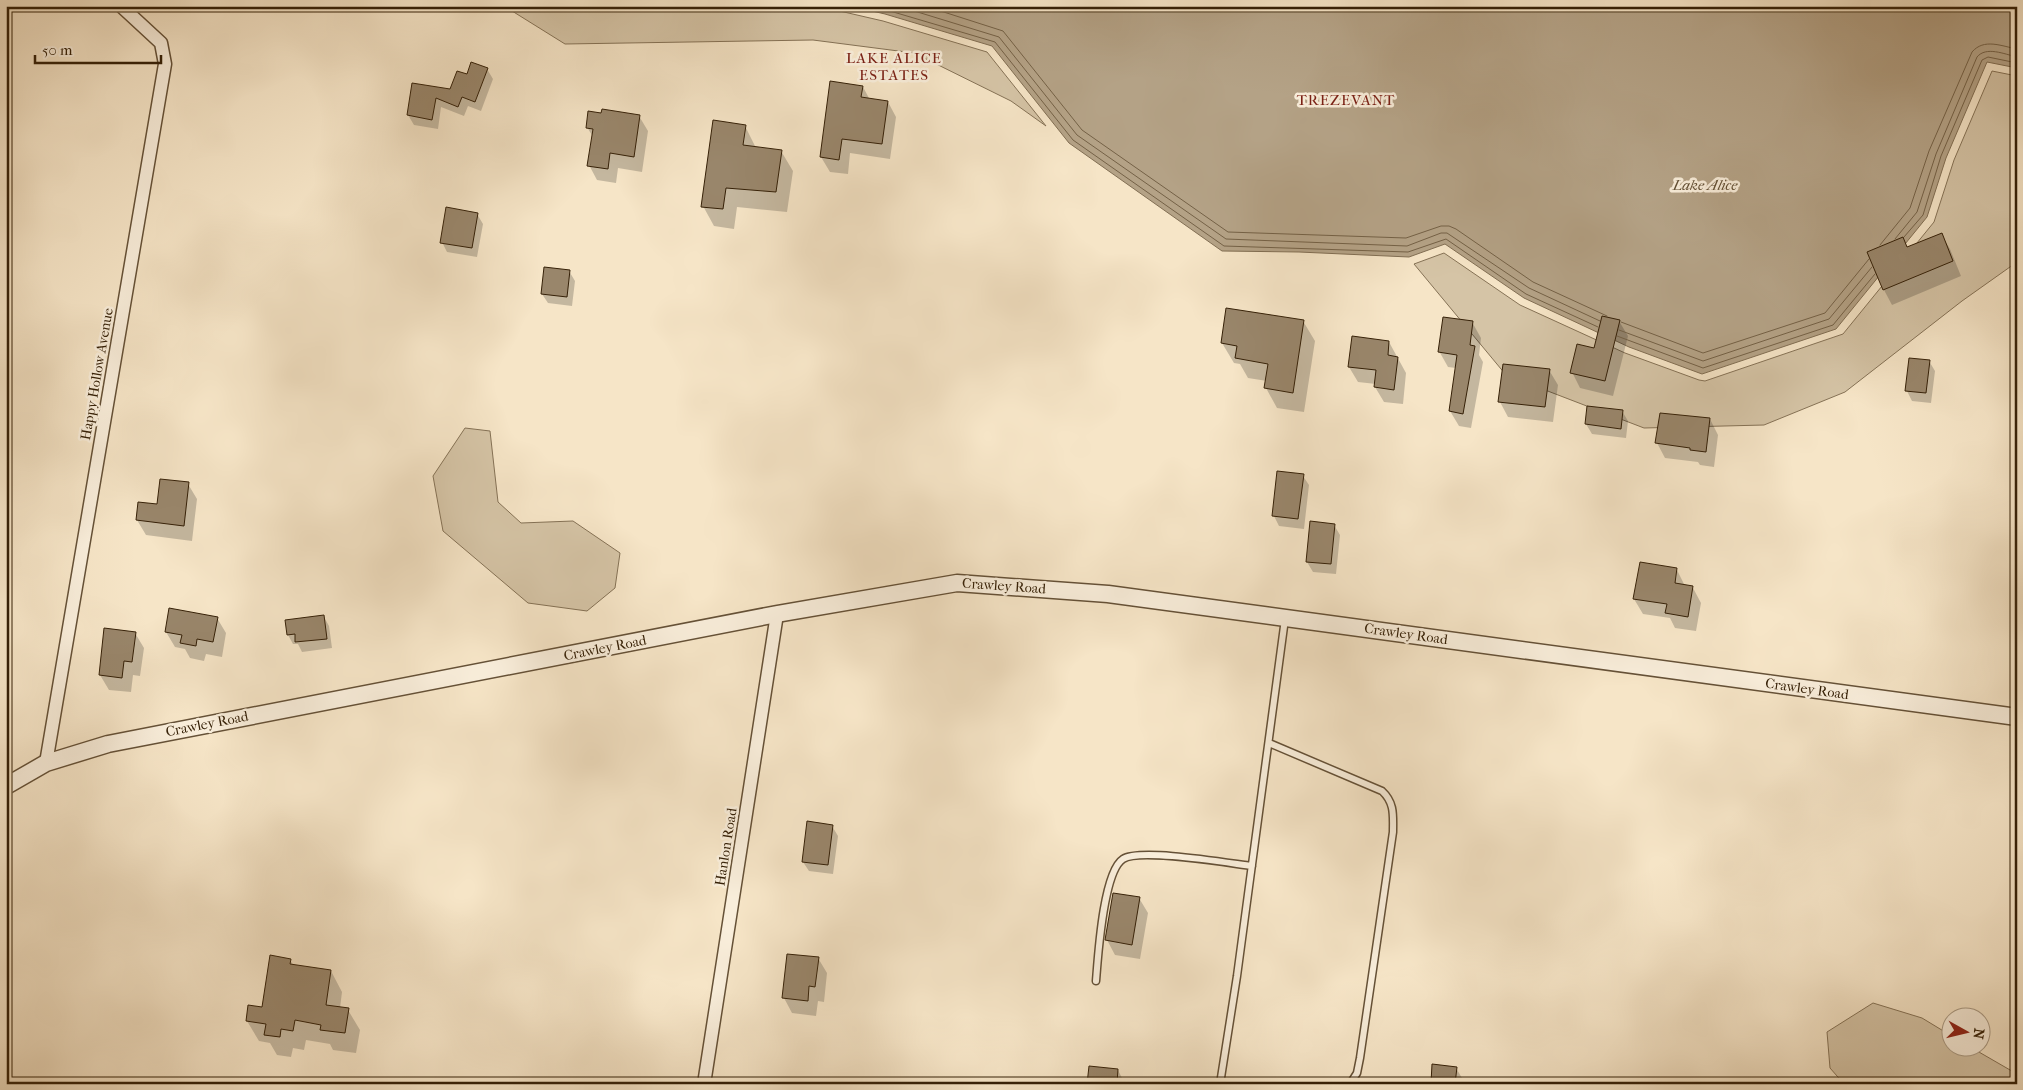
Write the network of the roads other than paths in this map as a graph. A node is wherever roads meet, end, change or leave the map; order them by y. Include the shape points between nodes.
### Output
1 (121, 6) edge
2 (777, 614) junction
3 (1285, 618) junction
4 (2017, 717) edge
5 (1268, 743) junction
6 (46, 763) junction
7 (6, 786) edge
8 (1252, 866) junction
9 (1096, 981) dead end
10 (704, 1084) edge
11 (1220, 1084) edge
12 (1350, 1084) edge

1 - 6 street, Happy Hollow Avenue via 160,43 165,64
2 - 3 street, Crawley Road via 957,582 1108,594
2 - 6 street, Crawley Road via 108,744
2 - 10 street, Hanlon Road
3 - 4 street, Crawley Road
3 - 5 lane
5 - 8 lane
5 - 12 lane via 1382,791 1390,798 1393,807 1393,832 1360,1058 1357,1073
6 - 7 street, Crawley Road
8 - 9 lane via 1152,855 1122,860 1114,869 1108,888
8 - 11 lane

